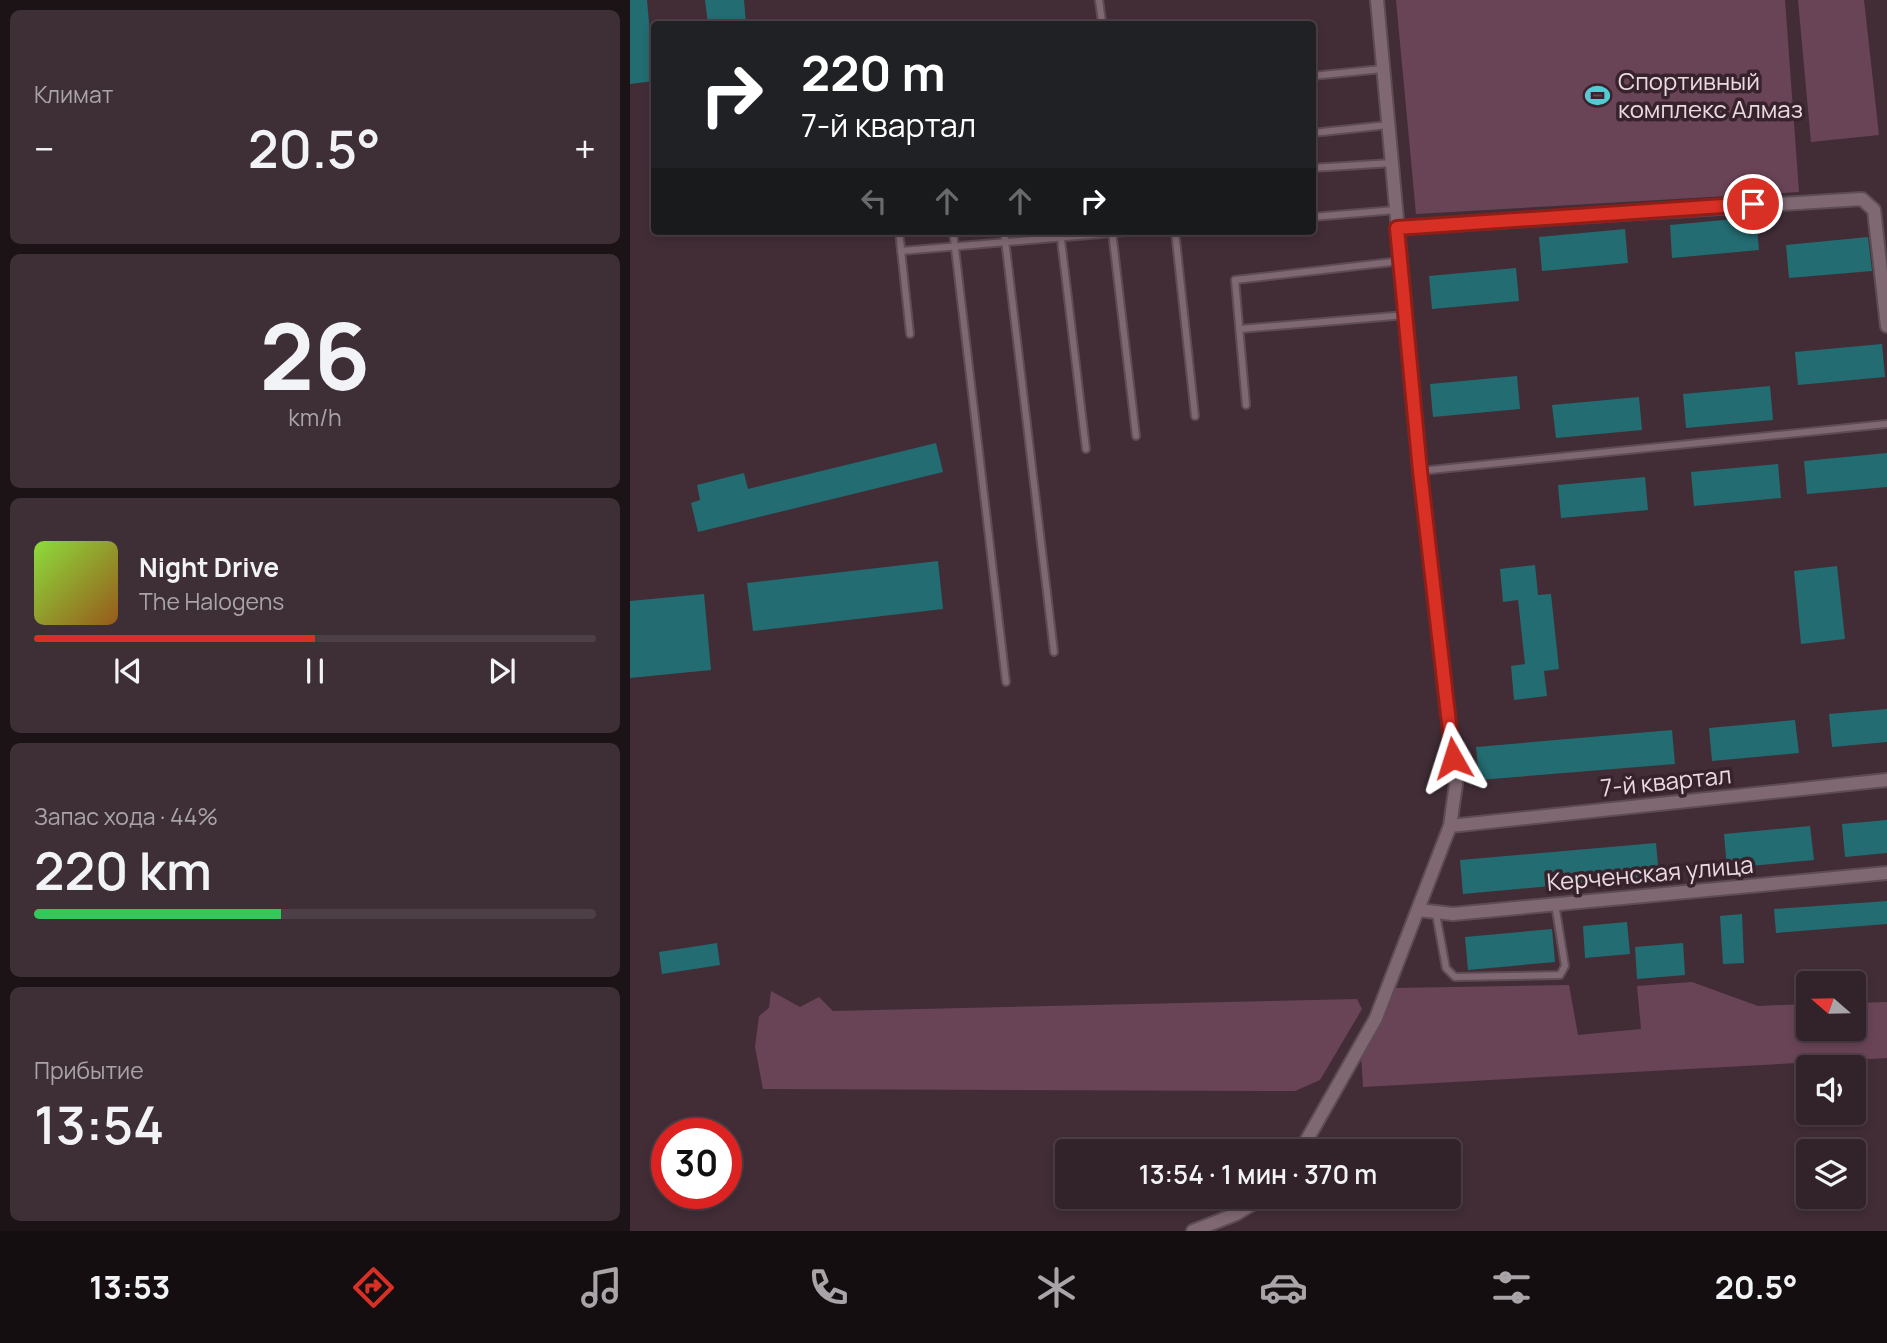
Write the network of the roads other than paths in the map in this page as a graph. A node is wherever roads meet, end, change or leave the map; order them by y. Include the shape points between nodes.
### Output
1 (1099, 0) edge
2 (1377, 0) edge
3 (1102, 21) edge
4 (1382, 69) junction
5 (1316, 76) edge
6 (1388, 125) junction
7 (1316, 132) edge
8 (1392, 163) junction
9 (1316, 168) edge
10 (1396, 210) junction
11 (1316, 217) edge
12 (1397, 228) junction
13 (899, 235) edge
14 (954, 235) edge
15 (1004, 235) edge
16 (1053, 235) edge
17 (1060, 235) edge
18 (1112, 235) edge
19 (1175, 235) edge
20 (1005, 242) junction
21 (955, 246) junction
22 (901, 251) junction
23 (1401, 261) junction
24 (1886, 304) edge
25 (1406, 315) junction
26 (1887, 326) edge
27 (1240, 329) junction
28 (910, 334) dead end
29 (1246, 405) dead end
30 (1195, 416) dead end
31 (1887, 424) edge
32 (1136, 436) dead end
33 (1086, 449) dead end
34 (1420, 471) junction
35 (1054, 652) dead end
36 (1006, 682) dead end
37 (1887, 780) edge
38 (1450, 826) junction
39 (1887, 873) edge
40 (1555, 904) junction
41 (1418, 910) junction
42 (1436, 914) junction
43 (1307, 1139) edge
44 (1244, 1209) edge
45 (1194, 1231) edge

1 - 3 lane
2 - 4 street
4 - 5 lane
4 - 6 street
6 - 7 lane
6 - 8 street
8 - 9 lane
8 - 10 street
10 - 11 lane
10 - 12 street
12 - 23 street
12 - 24 street via 1862,199 1874,210
13 - 22 lane
14 - 21 lane
15 - 20 lane
16 - 20 lane
17 - 33 lane
18 - 32 lane
19 - 30 lane
20 - 21 lane
20 - 35 lane
21 - 22 lane
21 - 36 lane
22 - 28 lane
23 - 25 street
23 - 27 lane via 1235,279
24 - 26 street
25 - 27 lane
25 - 34 street
27 - 29 lane
31 - 34 lane
34 - 38 street via 1456,784
37 - 38 street, 7-й квартал
38 - 41 street
39 - 40 street, Керченская улица
40 - 42 street, Керченская улица
40 - 42 lane via 1565,966 1560,975 1455,978 1446,968
41 - 42 street, Керченская улица
41 - 43 street via 1376,1018
44 - 45 street

